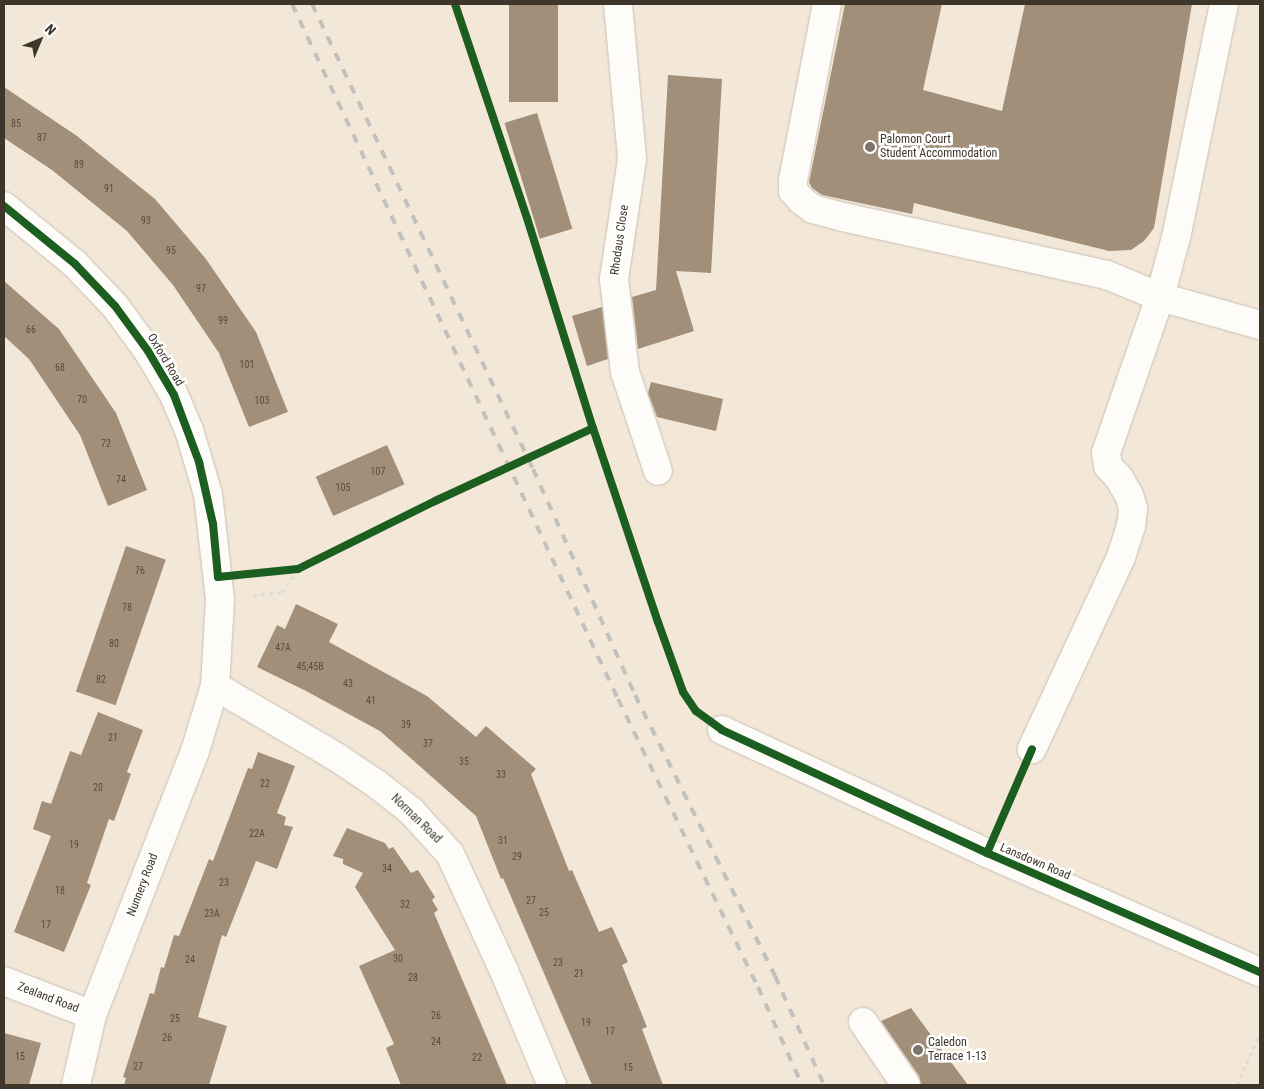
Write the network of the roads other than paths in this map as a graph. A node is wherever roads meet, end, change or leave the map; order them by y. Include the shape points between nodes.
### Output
1 (618, 4) edge
2 (827, 4) edge
3 (1224, 4) edge
4 (4, 206) edge
5 (1160, 297) junction
6 (1260, 325) edge
7 (658, 471) dead end
8 (215, 686) junction
9 (722, 730) dead end
10 (1032, 749) dead end
11 (1260, 972) edge
12 (4, 981) edge
13 (92, 1015) junction
14 (863, 1022) dead end
15 (76, 1085) edge
16 (552, 1085) edge
17 (906, 1085) edge

1 - 7 street, Rhodaus Close via 632,159 614,279 625,372
2 - 5 street via 793,181 794,191 801,200 814,209 843,217 1107,275
3 - 5 street via 1176,237
4 - 8 street, Oxford Road via 75,264 115,306 148,351 174,395 189,430 208,494 220,600
5 - 6 street
5 - 10 street via 1106,453 1108,466 1120,478 1129,495 1133,508 1131,526 1122,557
8 - 13 street, Nunnery Road via 195,752
8 - 16 street, Norman Road via 378,784 417,818 450,854
9 - 11 street, Lansdown Road via 987,853
12 - 13 street, Zealand Road
13 - 15 street, Nunnery Road
14 - 17 street

